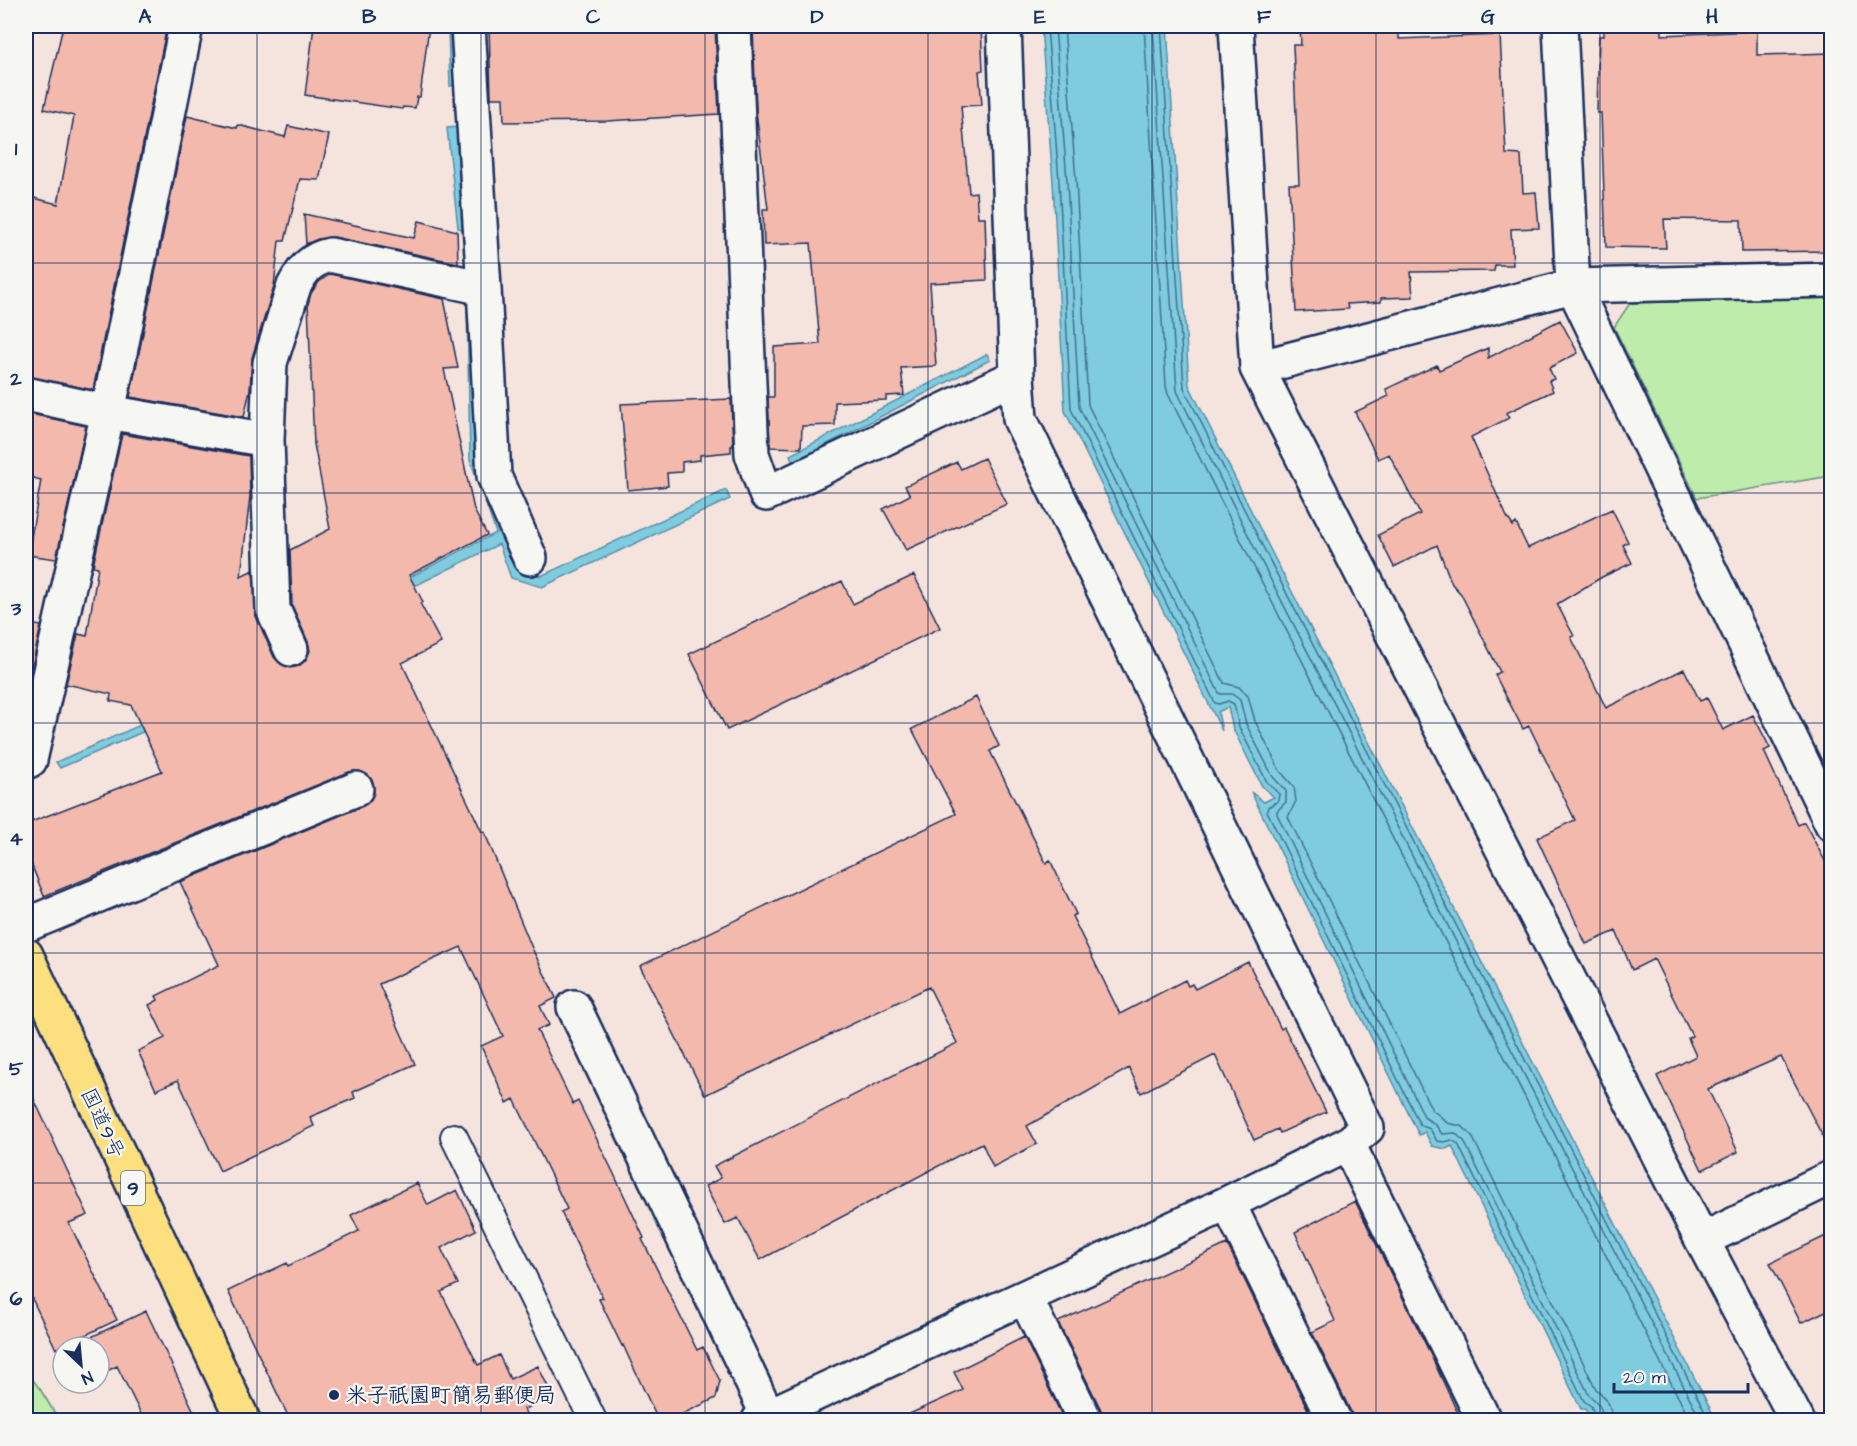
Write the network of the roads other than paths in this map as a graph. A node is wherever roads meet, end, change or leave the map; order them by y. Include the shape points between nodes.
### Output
1 (186, 26) edge
2 (468, 26) edge
3 (734, 26) edge
4 (1004, 26) edge
5 (1236, 26) edge
6 (1560, 26) edge
7 (1832, 280) edge
8 (1573, 286) junction
9 (484, 288) junction
10 (1257, 368) junction
11 (1017, 376) junction
12 (26, 394) edge
13 (108, 412) junction
14 (267, 440) junction
15 (530, 558) dead end
16 (291, 649) dead end
17 (26, 762) edge
18 (356, 789) dead end
19 (1832, 824) edge
20 (26, 925) edge
21 (26, 956) edge
22 (574, 1007) dead end
23 (454, 1137) dead end
24 (1348, 1144) junction
25 (1832, 1177) edge
26 (1228, 1203) junction
27 (1702, 1240) junction
28 (1025, 1297) junction
29 (766, 1419) edge
30 (243, 1420) edge
31 (593, 1420) edge
32 (1085, 1420) edge
33 (1334, 1420) edge
34 (1484, 1420) edge
35 (1797, 1420) edge

1 - 13 street
2 - 9 street
3 - 11 street via 752,454 766,494
4 - 11 street
5 - 10 street
6 - 8 street
7 - 8 street
8 - 10 street
8 - 19 street
9 - 14 street via 330,255 315,259 294,286 270,363
9 - 15 street via 494,476
10 - 27 street
11 - 24 street via 1020,419 1367,1128
12 - 13 street
13 - 14 street
13 - 17 street via 30,760
14 - 16 street via 273,609
18 - 20 street
21 - 30 highway, 国道9号 / 9
22 - 29 street
23 - 31 lane
24 - 26 street
24 - 34 street
25 - 27 street
26 - 28 street
26 - 33 street
27 - 35 street
28 - 29 street
28 - 32 street

